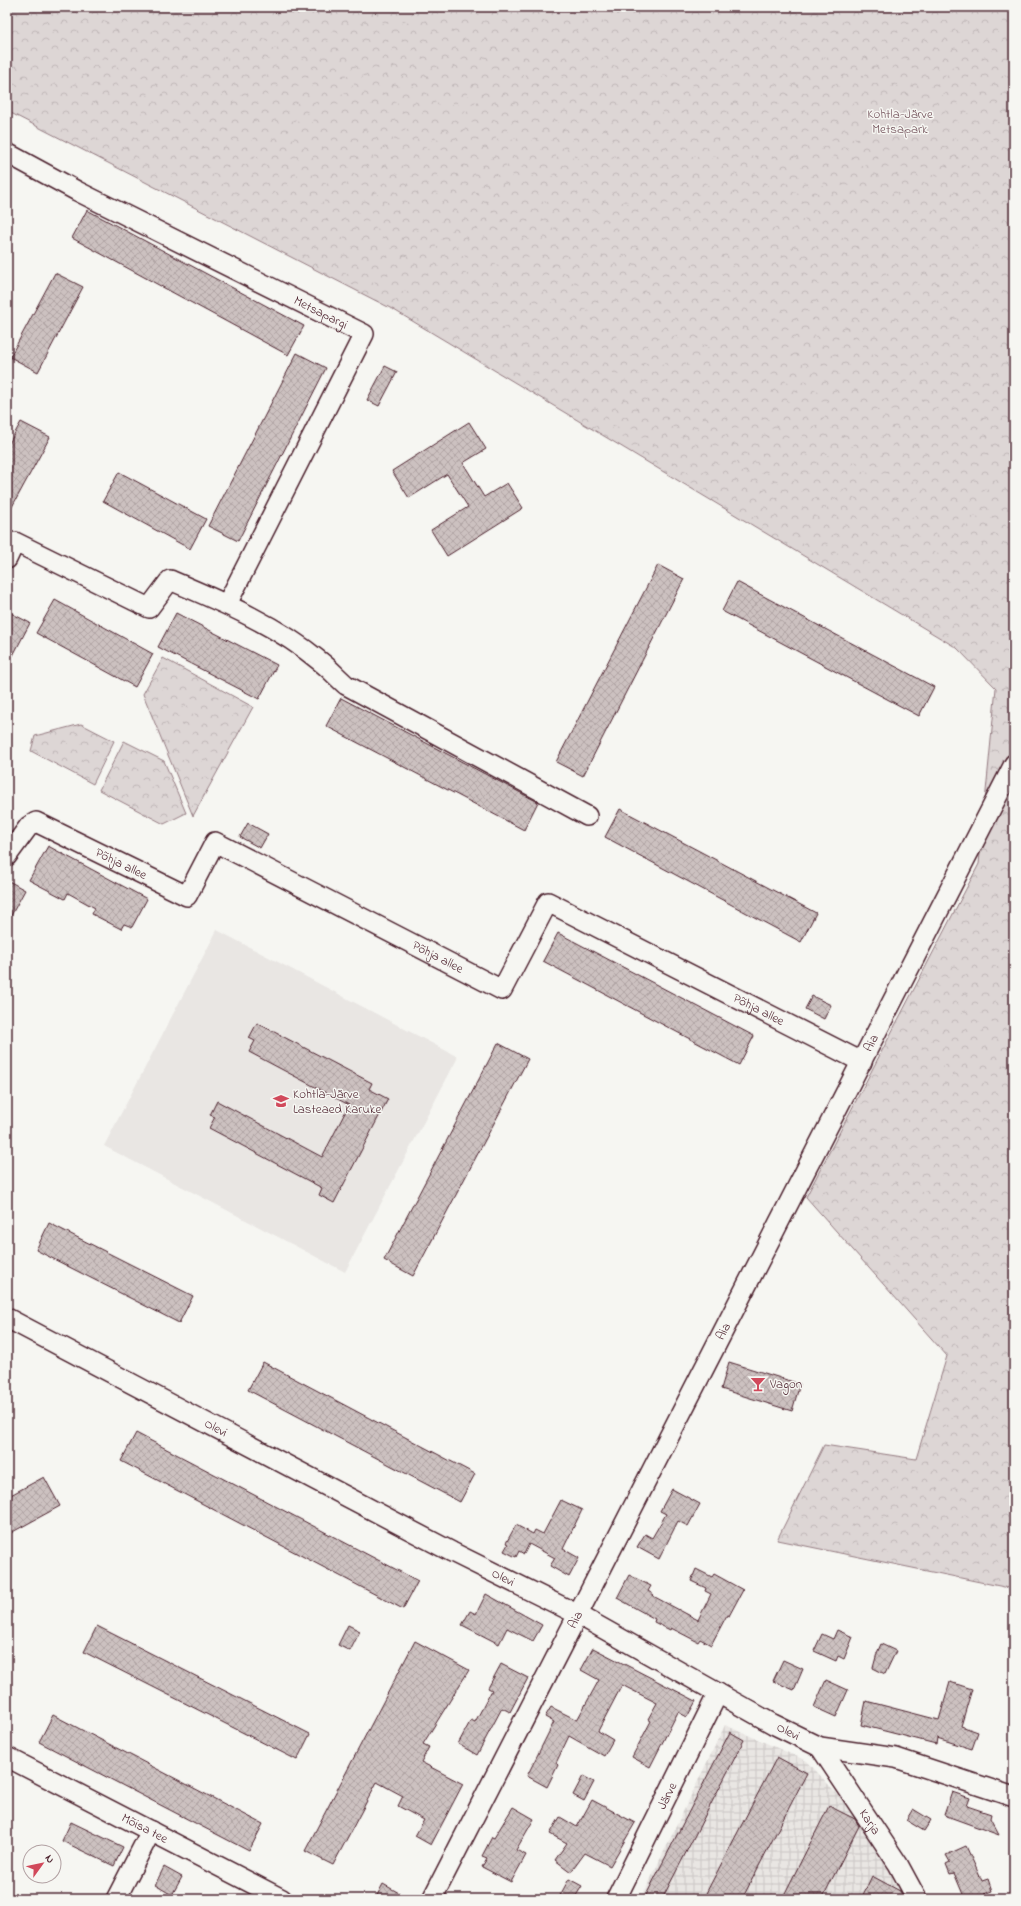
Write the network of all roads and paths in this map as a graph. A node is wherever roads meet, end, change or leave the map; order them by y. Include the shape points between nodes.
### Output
1 (7, 153) edge
2 (7, 559) edge
3 (227, 604) junction
4 (1014, 764) edge
5 (587, 816) dead end
6 (7, 856) edge
7 (862, 1062) junction
8 (7, 1318) edge
9 (577, 1614) junction
10 (718, 1693) junction
11 (820, 1747) junction
12 (7, 1757) edge
13 (1014, 1797) edge
14 (151, 1831) junction
15 (116, 1899) edge
16 (282, 1899) edge
17 (432, 1899) edge
18 (616, 1899) edge
19 (917, 1899) edge

1 - 3 street, Metsapargi via 77,191 364,334
2 - 3 street via 15,542 148,608 170,580
3 - 5 street via 296,642 346,685
4 - 7 street, Aia
6 - 7 street, Põhja allee via 29,826 36,822 187,896 215,842 502,990 548,902
7 - 9 street, Aia
8 - 9 street, Olevi via 452,1552
9 - 10 street, Olevi
9 - 17 street, Aia
10 - 11 street, Olevi
10 - 18 street, Järve
11 - 13 street, Olevi via 896,1758
11 - 19 street, Karja via 898,1864
12 - 14 street, Mõisa tee
14 - 15 street
14 - 16 street, Mõisa tee

